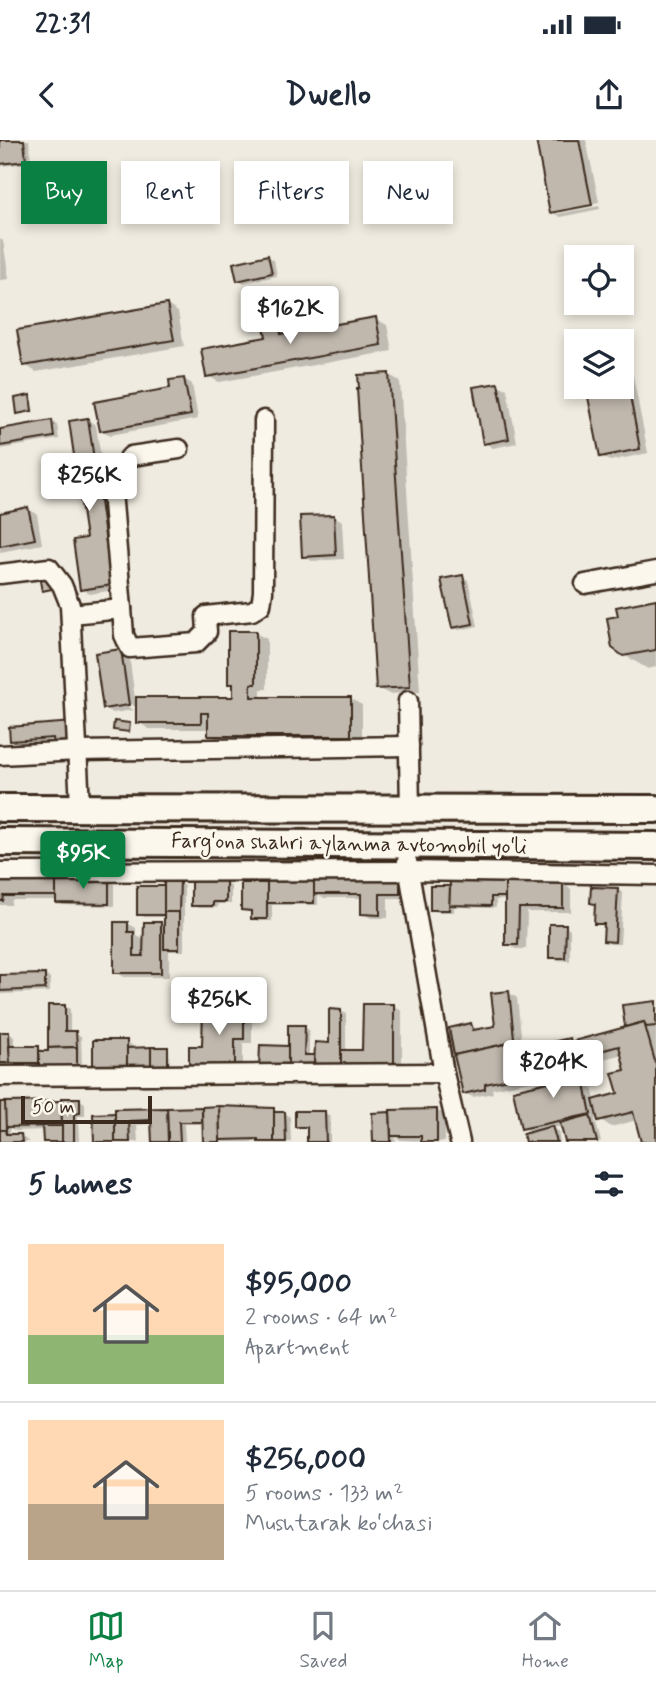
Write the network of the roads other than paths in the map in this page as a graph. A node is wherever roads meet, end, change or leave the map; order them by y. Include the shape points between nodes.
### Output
1 (264, 420) dead end
2 (179, 449) dead end
3 (656, 571) edge
4 (0, 574) edge
5 (585, 584) dead end
6 (122, 609) junction
7 (71, 614) junction
8 (408, 701) dead end
9 (409, 746) junction
10 (78, 751) junction
11 (0, 755) edge
12 (80, 806) junction
13 (0, 808) edge
14 (410, 809) junction
15 (656, 810) edge
16 (0, 842) edge
17 (403, 844) junction
18 (656, 846) edge
19 (410, 871) junction
20 (0, 872) edge
21 (656, 875) edge
22 (444, 1073) junction
23 (0, 1076) edge
24 (460, 1142) edge

1 - 6 street via 261,605 252,611 206,616 207,632 196,643 130,648
2 - 6 street via 131,456 118,471 112,491
3 - 5 street
4 - 7 street via 49,568 62,585
6 - 7 street
7 - 10 street
8 - 9 street
9 - 10 street
9 - 14 street
10 - 11 street
10 - 12 street
12 - 13 highway, Fargʻona shahri aylanma avtomobil yoʻli
12 - 14 highway, Fargʻona shahri aylanma avtomobil yoʻli
14 - 15 highway, Fargʻona shahri aylanma avtomobil yoʻli
16 - 17 highway, Fargʻona shahri aylanma avtomobil yoʻli
17 - 18 highway, Fargʻona shahri aylanma avtomobil yoʻli
17 - 19 street
19 - 20 street
19 - 21 street
19 - 22 street
22 - 23 street
22 - 24 street

